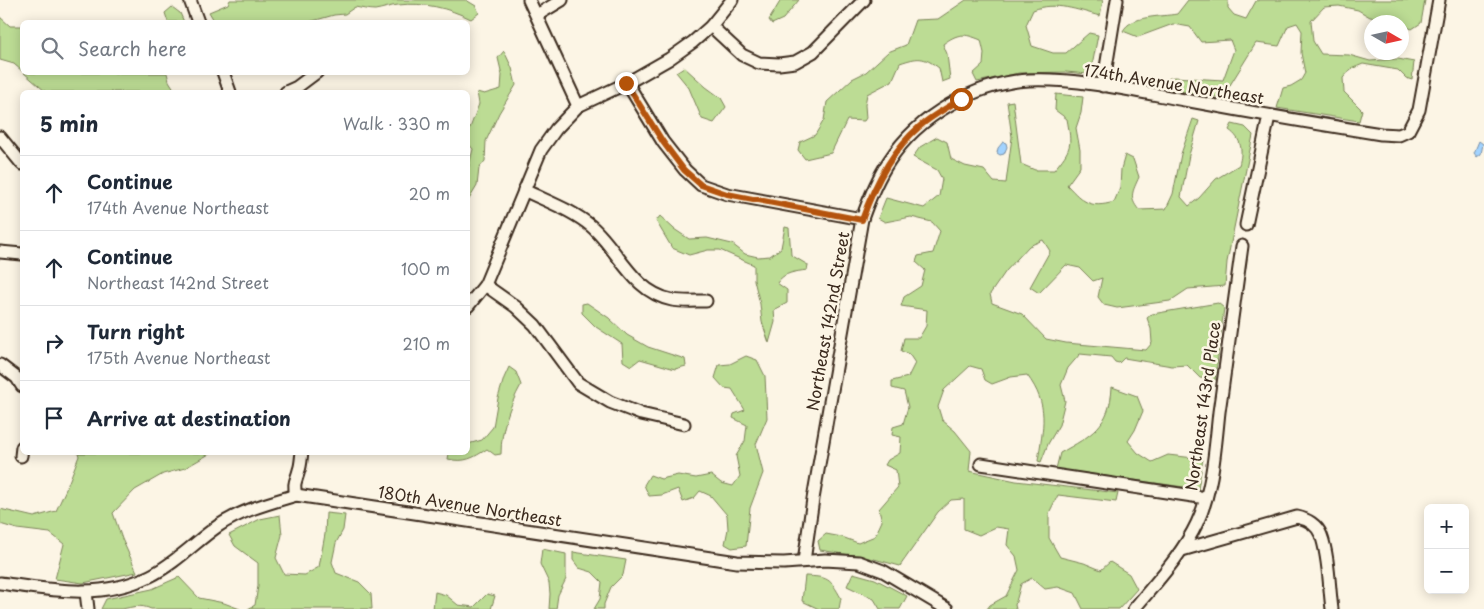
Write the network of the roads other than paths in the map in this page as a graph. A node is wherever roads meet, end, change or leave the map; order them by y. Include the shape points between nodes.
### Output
1 (190, 0) edge
2 (529, 0) edge
3 (562, 0) edge
4 (732, 0) edge
5 (864, 0) edge
6 (1117, 0) edge
7 (1439, 0) edge
8 (537, 15) junction
9 (197, 20) edge
10 (711, 26) junction
11 (224, 75) edge
12 (313, 75) edge
13 (626, 83) junction
14 (1103, 86) junction
15 (229, 90) edge
16 (290, 90) edge
17 (578, 106) junction
18 (939, 112) joint
19 (1269, 116) junction
20 (0, 138) edge
21 (20, 162) edge
22 (524, 190) junction
23 (862, 220) junction
24 (1246, 226) dead end
25 (1242, 246) dead end
26 (0, 252) edge
27 (20, 254) edge
28 (485, 285) junction
29 (706, 301) dead end
30 (470, 304) edge
31 (0, 365) edge
32 (20, 383) edge
33 (684, 424) dead end
34 (302, 455) edge
35 (981, 464) dead end
36 (296, 496) junction
37 (1206, 498) junction
38 (1182, 550) junction
39 (804, 561) junction
40 (0, 583) edge
41 (86, 592) junction
42 (88, 609) edge
43 (947, 609) edge
44 (1134, 609) edge
45 (1332, 609) edge

1 - 9 street
2 - 8 street
3 - 8 street
4 - 10 street
5 - 10 street via 813,52 795,62 759,63 742,55
6 - 14 street
7 - 19 street, 174th Avenue Northeast via 1419,110 1408,131 1390,136
8 - 17 street
10 - 13 street via 669,59
11 - 15 street
12 - 16 street
13 - 17 street
13 - 23 street via 663,142 684,170 701,185 727,194
14 - 18 street, 174th Avenue Northeast via 1028,80 983,90
14 - 19 street, 174th Avenue Northeast
17 - 22 street via 542,150
18 - 23 street, Northeast 142nd Street via 900,146 868,201
19 - 24 street
20 - 21 street
22 - 28 street
22 - 29 street via 580,217 645,288 674,301
23 - 39 street, Northeast 142nd Street via 812,499
25 - 37 street, Northeast 143rd Place
26 - 27 street
28 - 30 street
28 - 33 street via 516,307 534,325 578,383 610,402 641,414
31 - 32 street
34 - 36 street via 299,471 302,481
35 - 37 street
36 - 39 street, 180th Avenue Northeast via 728,561
36 - 41 street, 180th Avenue Northeast via 240,513 217,526 180,557 150,576 121,587
37 - 38 street, Northeast 143rd Place
38 - 44 street, Northeast 143rd Place
38 - 45 street via 1297,517 1306,519 1321,534
39 - 43 street, 180th Avenue Northeast via 859,562 883,571
40 - 41 street, 180th Avenue Northeast
41 - 42 street

